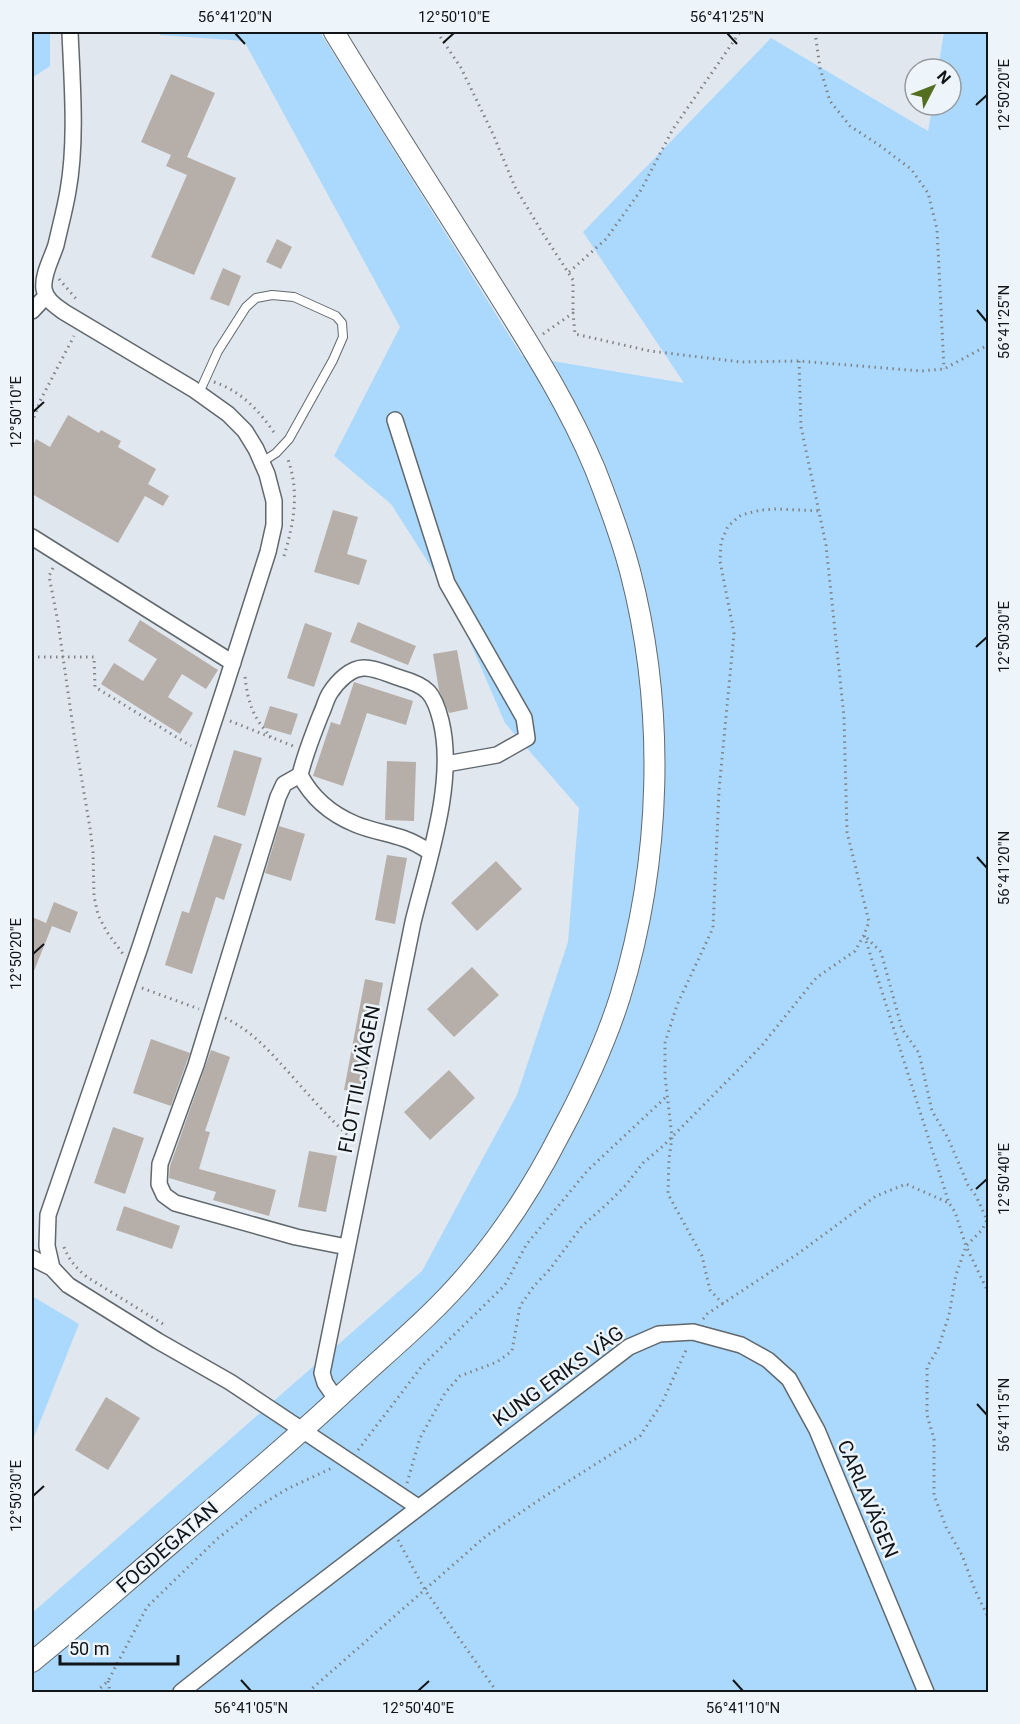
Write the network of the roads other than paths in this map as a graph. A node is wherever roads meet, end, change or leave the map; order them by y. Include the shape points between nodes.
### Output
1 (69, 32) edge
2 (334, 32) edge
3 (46, 296) junction
4 (32, 311) edge
5 (199, 393) junction
6 (395, 420) dead end
7 (262, 462) junction
8 (32, 537) edge
9 (233, 663) junction
10 (446, 764) junction
11 (300, 774) junction
12 (430, 852) junction
13 (347, 1247) junction
14 (32, 1258) edge
15 (52, 1268) junction
16 (741, 1345) joint
17 (336, 1400) junction
18 (303, 1431) junction
19 (418, 1507) junction
20 (32, 1662) edge
21 (181, 1692) edge
22 (926, 1692) edge

1 - 3 street via 72,155 68,191 46,274
2 - 17 street, FOGDEGATAN via 554,386 594,467 630,569 649,673 654,754 644,894 629,965 581,1095 527,1194 470,1272 432,1313
3 - 4 street
3 - 5 street via 64,312
5 - 7 street via 245,431
5 - 7 lane via 218,351 256,298 294,297 336,316 342,324 343,337 333,360 288,439
6 - 10 street via 447,583 524,718 527,738 497,755
7 - 9 street via 274,501 274,525
8 - 9 street
9 - 15 street via 48,1215 46,1246
10 - 11 street via 441,722 426,688 366,668 342,678 329,694
10 - 12 street, FLOTTILJVÄGEN
11 - 12 street via 319,802 337,814
11 - 13 street via 284,784 278,797 196,1065 160,1164 159,1184 164,1195 175,1203
12 - 13 street, FLOTTILJVÄGEN
13 - 17 street, FLOTTILJVÄGEN via 322,1373
14 - 15 street
15 - 18 street via 68,1285 230,1382
16 - 19 street, KUNG ERIKS VÄG via 693,1332 659,1334 629,1347
16 - 22 street, CARLAVÄGEN via 768,1360 789,1379 817,1430
17 - 18 street, FOGDEGATAN
18 - 19 street
18 - 20 street, FOGDEGATAN
19 - 21 street, KUNG ERIKS VÄG

